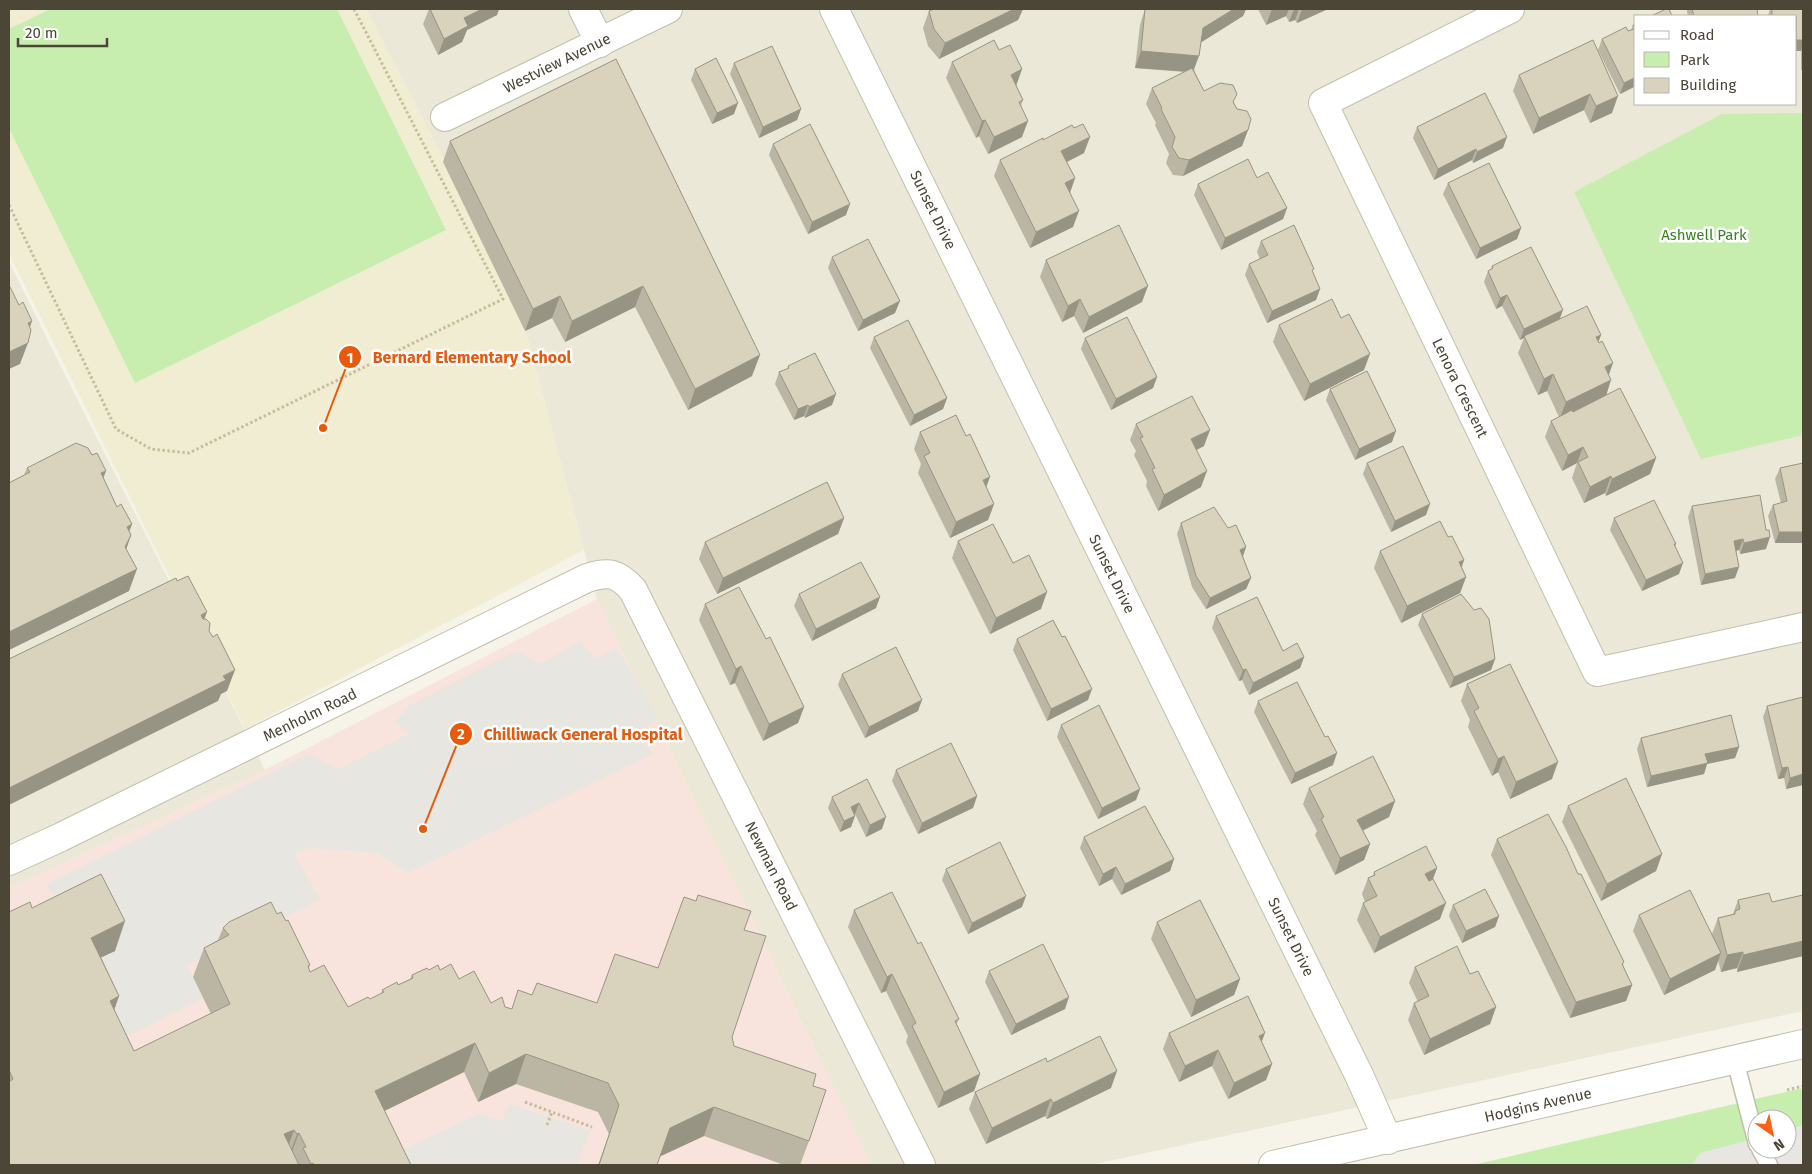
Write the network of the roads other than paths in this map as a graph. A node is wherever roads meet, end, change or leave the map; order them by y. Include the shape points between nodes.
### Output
1 (583, 9) edge
2 (668, 9) edge
3 (834, 9) edge
4 (1510, 9) edge
5 (600, 43) junction
6 (445, 117) dead end
7 (612, 574) joint
8 (1803, 627) edge
9 (9, 861) edge
10 (1803, 1044) edge
11 (1735, 1060) junction
12 (1748, 1109) edge
13 (1388, 1140) junction
14 (920, 1165) edge
15 (1273, 1165) edge

1 - 5 street
2 - 5 street, Westview Avenue
3 - 13 street, Sunset Drive
4 - 8 street, Lenora Crescent via 1322,103 1597,672
5 - 6 street, Westview Avenue
7 - 9 street, Menholm Road via 587,578
7 - 14 street, Newman Road via 623,579 633,590
10 - 11 street, Hodgins Avenue
11 - 12 lane
11 - 13 street, Hodgins Avenue
13 - 15 street, Hodgins Avenue

